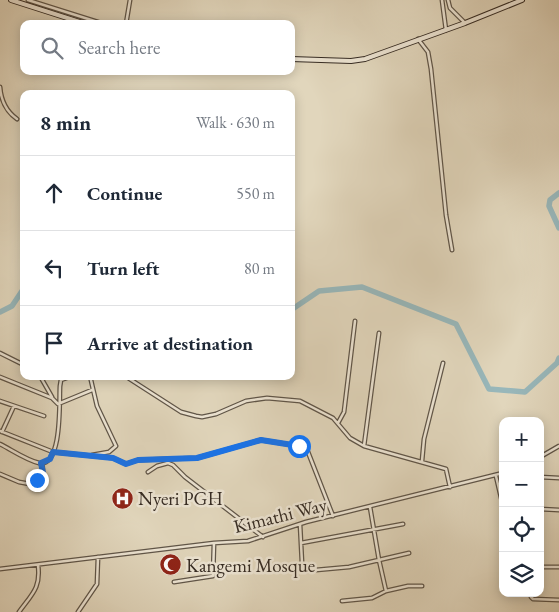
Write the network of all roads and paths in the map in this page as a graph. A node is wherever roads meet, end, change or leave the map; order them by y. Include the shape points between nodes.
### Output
1 (11, 0) edge
2 (28, 0) edge
3 (130, 0) edge
4 (442, 0) edge
5 (448, 0) edge
6 (522, 0) edge
7 (74, 20) edge
8 (91, 20) edge
9 (127, 20) edge
10 (465, 23) junction
11 (446, 30) junction
12 (418, 39) junction
13 (295, 59) edge
14 (0, 87) edge
15 (17, 119) dead end
16 (452, 250) dead end
17 (355, 321) dead end
18 (379, 333) dead end
19 (0, 353) edge
20 (20, 363) edge
21 (443, 363) dead end
22 (0, 377) edge
23 (42, 380) edge
24 (61, 380) edge
25 (91, 380) edge
26 (131, 380) edge
27 (92, 390) junction
28 (52, 398) junction
29 (0, 400) edge
30 (58, 404) junction
31 (14, 405) junction
32 (44, 416) dead end
33 (338, 422) junction
34 (1, 431) edge
35 (0, 444) edge
36 (364, 446) junction
37 (559, 446) edge
38 (53, 452) junction
39 (88, 455) junction
40 (544, 455) edge
41 (422, 461) junction
42 (41, 463) junction
43 (148, 472) dead end
44 (0, 474) edge
45 (499, 475) edge
46 (496, 476) junction
47 (544, 477) edge
48 (559, 478) edge
49 (450, 487) junction
50 (499, 489) edge
51 (370, 508) junction
52 (544, 509) edge
53 (559, 510) edge
54 (333, 516) junction
55 (300, 524) junction
56 (403, 524) dead end
57 (375, 529) junction
58 (263, 537) junction
59 (214, 543) junction
60 (301, 543) junction
61 (409, 554) dead end
62 (98, 557) junction
63 (379, 560) junction
64 (38, 564) junction
65 (559, 567) edge
66 (544, 568) edge
67 (0, 569) edge
68 (174, 582) dead end
69 (422, 586) dead end
70 (386, 590) junction
71 (531, 597) edge
72 (559, 600) edge
73 (342, 601) dead end
74 (19, 612) edge
75 (78, 612) edge

1 - 7 main road
2 - 8 street
3 - 9 street
4 - 11 street
5 - 10 street via 450,8
6 - 10 main road
10 - 11 main road
11 - 12 main road
12 - 13 main road via 358,60
12 - 16 street via 428,52 431,69
14 - 15 street via 9,114
17 - 33 street via 344,412
18 - 36 street
19 - 20 street
21 - 41 street
22 - 28 street
23 - 28 street
24 - 30 street
25 - 27 street
26 - 33 street via 174,409 196,416 216,414 246,401 267,398 306,403
27 - 30 street
27 - 39 street via 116,446 109,452
28 - 30 street
29 - 31 street
30 - 38 street via 59,425
31 - 32 street
31 - 34 street
33 - 36 street via 350,438
34 - 38 street
35 - 42 street
36 - 41 street
37 - 40 street
38 - 39 street
38 - 42 street via 50,459
39 - 54 street via 113,458 126,464 138,460 197,458 261,440 299,446 308,452
41 - 49 street via 446,469
42 - 44 street via 43,473 30,484
43 - 58 street via 157,466 173,465
45 - 46 street, Kimathi Way
46 - 49 street, Kimathi Way
46 - 50 street
47 - 48 street
49 - 51 street, Kimathi Way
51 - 54 street, Kimathi Way
51 - 57 street
52 - 53 street
54 - 55 street, Kimathi Way
55 - 58 street, Kimathi Way
55 - 60 street
56 - 57 street
57 - 60 street
57 - 63 street
58 - 59 street, Kimathi Way
59 - 62 street, Kimathi Way
59 - 68 street via 213,576
60 - 63 street via 302,568 305,571 349,567
61 - 63 street
62 - 64 street, Kimathi Way
62 - 75 street via 97,584
63 - 70 street
64 - 67 street, Kimathi Way
64 - 74 street via 40,576 37,586
65 - 66 street
69 - 70 street
70 - 73 street via 372,598
71 - 72 street

